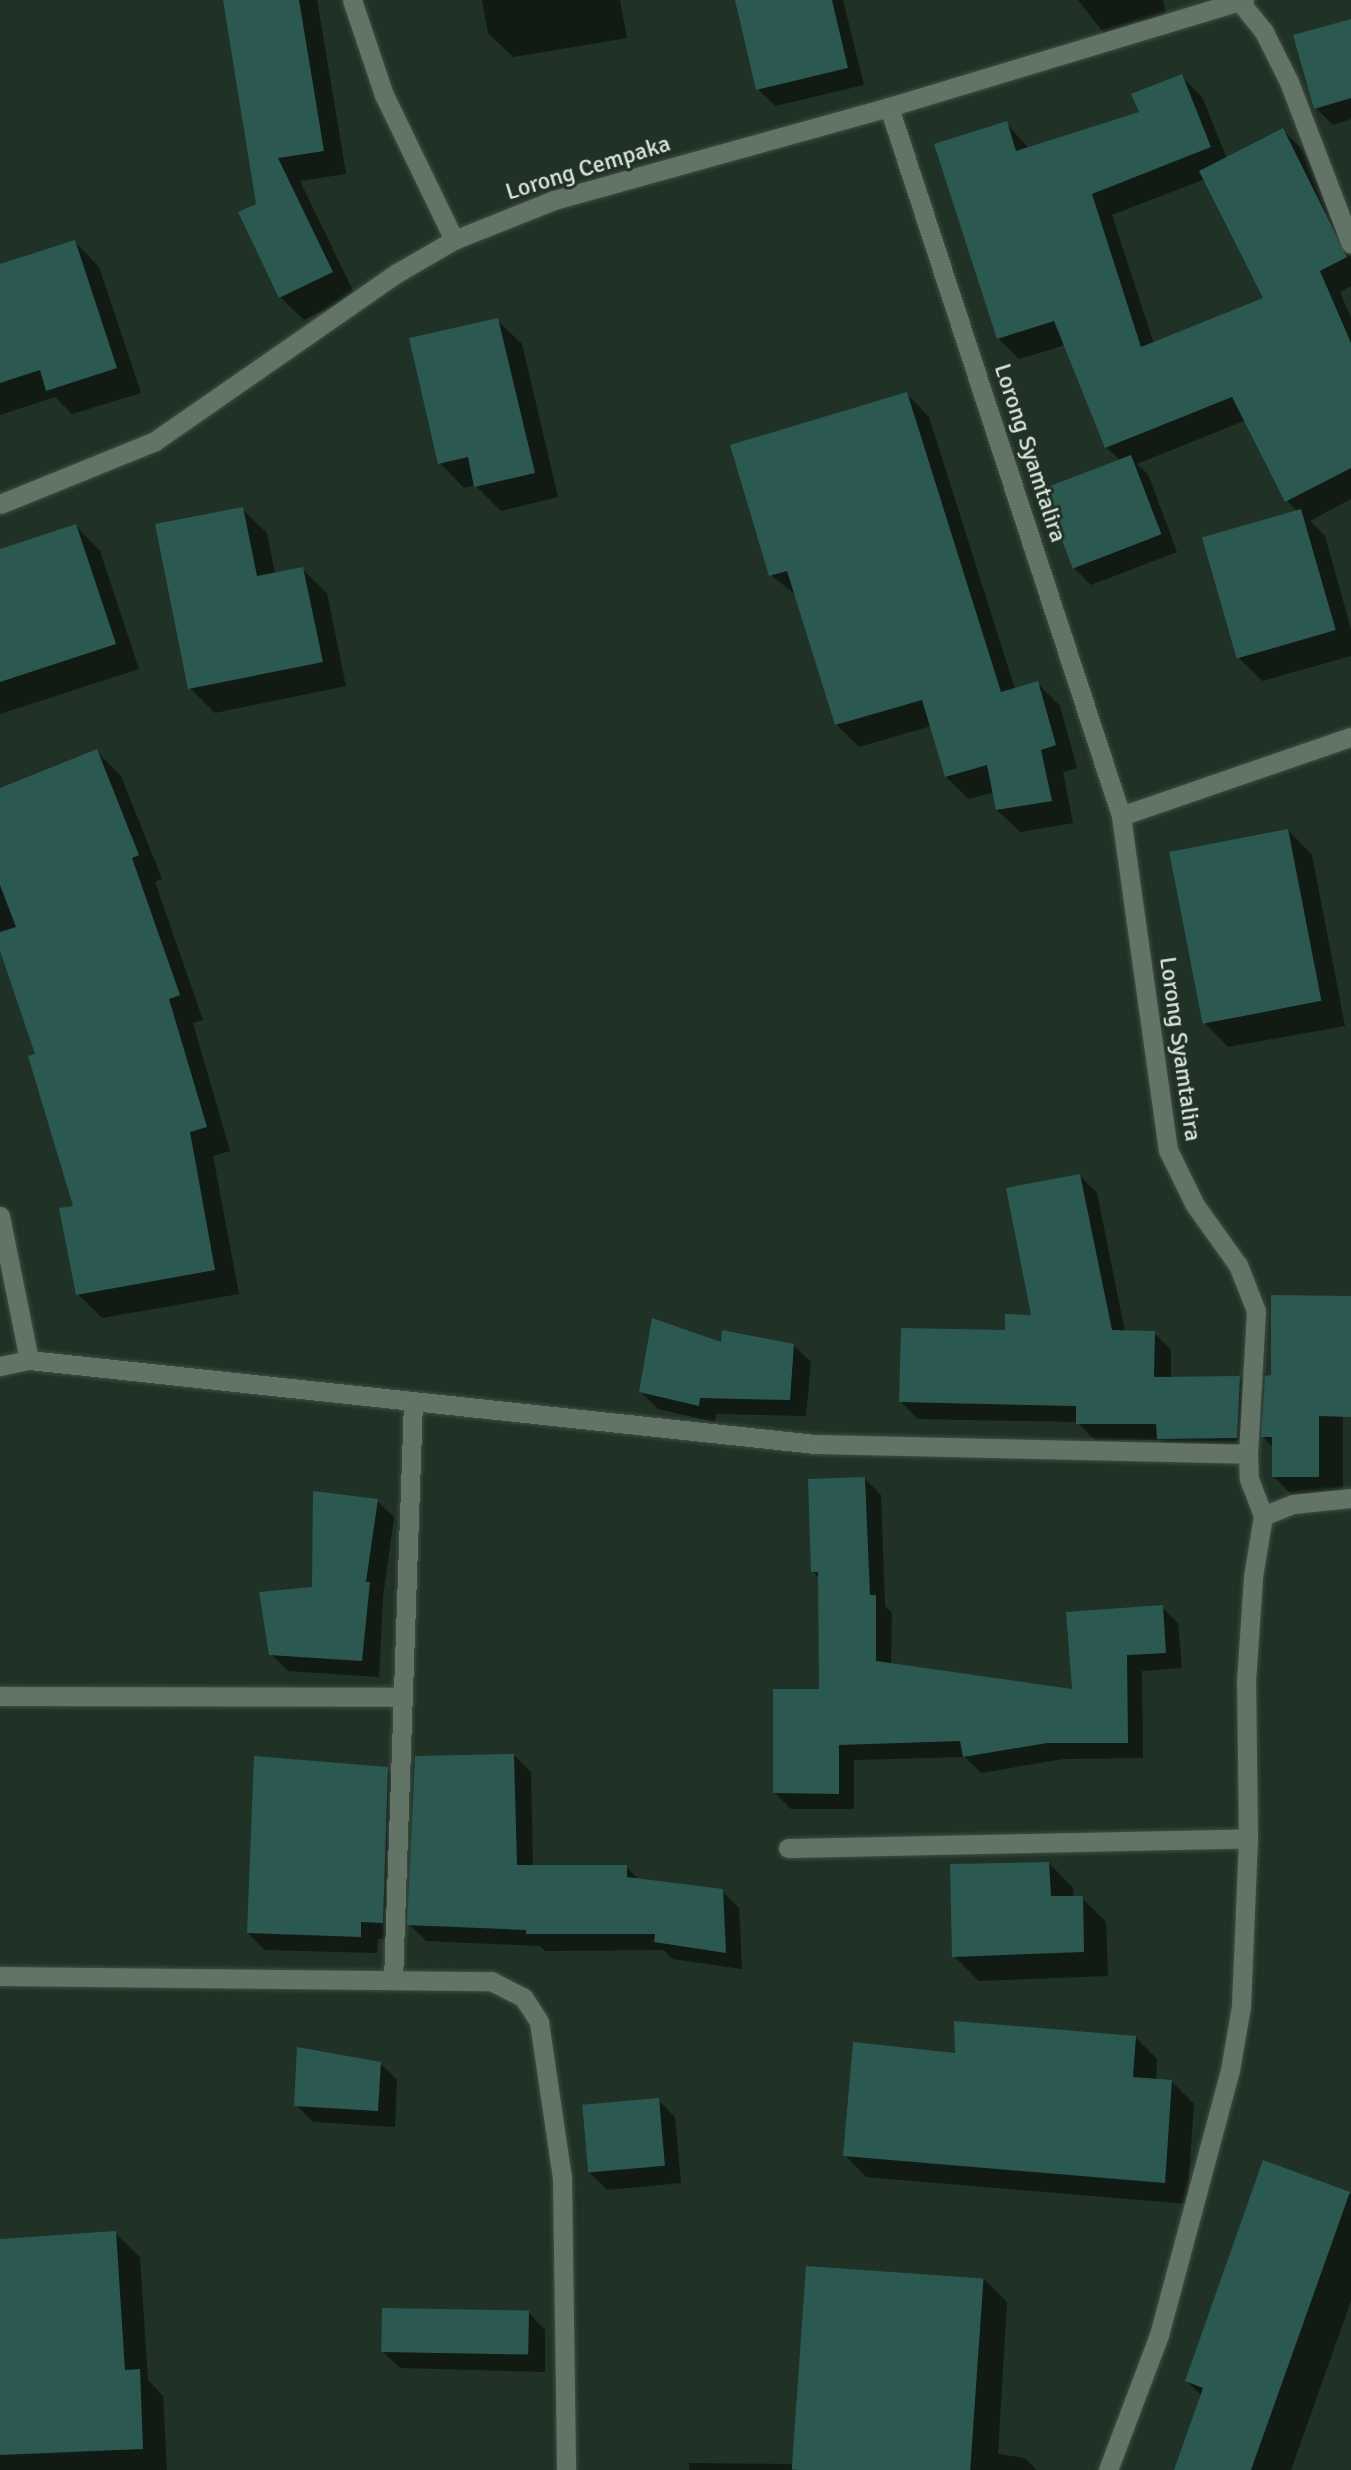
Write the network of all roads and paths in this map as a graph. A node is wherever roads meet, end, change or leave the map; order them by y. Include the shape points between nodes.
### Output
1 (352, 0) edge
2 (1242, 1) edge
3 (889, 107) junction
4 (454, 240) junction
5 (1351, 244) edge
6 (0, 504) edge
7 (1351, 737) edge
8 (1121, 816) junction
9 (0, 1216) edge
10 (29, 1360) junction
11 (0, 1366) edge
12 (413, 1401) junction
13 (1248, 1454) junction
14 (1351, 1498) edge
15 (1263, 1516) junction
16 (0, 1696) edge
17 (403, 1697) junction
18 (1248, 1838) junction
19 (788, 1848) dead end
20 (0, 1976) edge
21 (393, 1980) junction
22 (566, 2470) edge
23 (1108, 2470) edge

1 - 4 street via 384,95
2 - 3 street, Lorong Cempaka
2 - 5 street via 1289,82
3 - 4 street, Lorong Cempaka via 554,200
3 - 8 street, Lorong Syamtalira
4 - 6 street, Lorong Cempaka via 397,273 155,441
7 - 8 street
8 - 13 street, Lorong Syamtalira via 1168,1150 1195,1205 1238,1265 1256,1311
9 - 10 street
10 - 11 street
10 - 12 street
12 - 13 street via 815,1444
12 - 17 street
13 - 15 street, Lorong Syamtalira via 1250,1479
14 - 15 street via 1293,1504
15 - 18 street via 1253,1577 1246,1681
16 - 17 street
17 - 21 street
18 - 19 street
18 - 23 street via 1241,2006 1230,2070 1159,2334
20 - 21 street
21 - 22 street via 491,1981 523,1997 539,2022 562,2176

